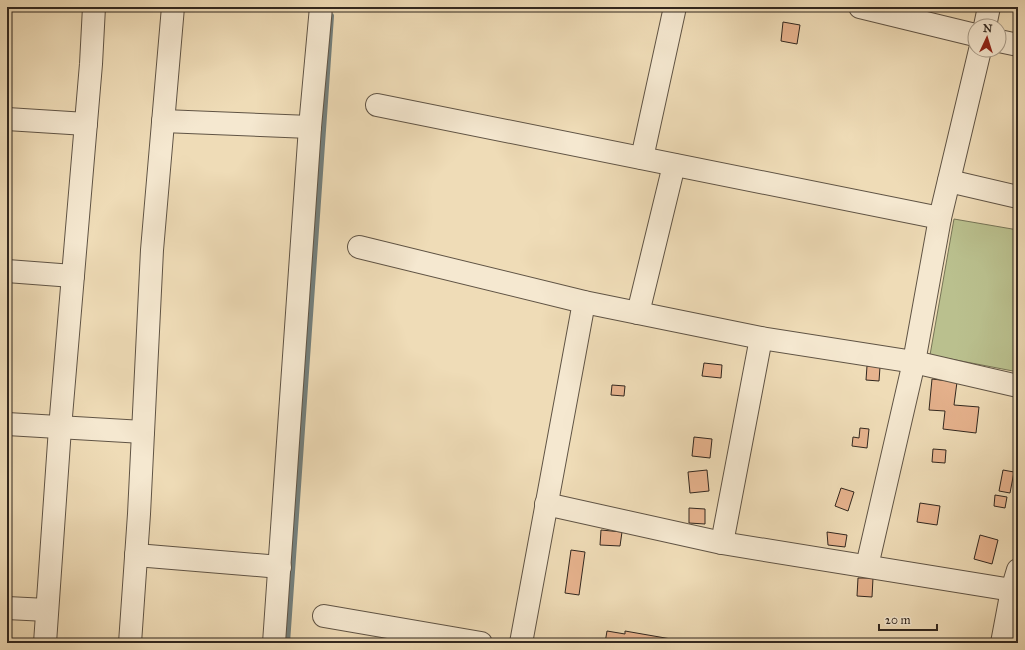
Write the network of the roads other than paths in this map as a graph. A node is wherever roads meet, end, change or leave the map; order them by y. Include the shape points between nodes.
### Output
1 (94, 7) edge
2 (173, 7) edge
3 (321, 7) edge
4 (675, 7) edge
5 (860, 7) edge
6 (989, 7) edge
7 (987, 18) edge
8 (967, 33) edge
9 (1007, 43) edge
10 (1018, 45) edge
11 (978, 58) edge
12 (377, 105) dead end
13 (7, 119) edge
14 (163, 121) junction
15 (86, 124) junction
16 (310, 127) junction
17 (642, 158) junction
18 (674, 164) junction
19 (949, 182) junction
20 (1018, 197) edge
21 (940, 218) junction
22 (359, 247) dead end
23 (7, 271) edge
24 (73, 276) junction
25 (584, 302) junction
26 (638, 313) junction
27 (761, 338) junction
28 (914, 362) junction
29 (1018, 386) edge
30 (7, 424) edge
31 (60, 428) junction
32 (143, 432) junction
33 (546, 504) junction
34 (722, 543) junction
35 (136, 555) junction
36 (867, 566) junction
37 (280, 567) junction
38 (1015, 580) edge
39 (7, 608) edge
40 (47, 610) junction
41 (324, 616) dead end
42 (45, 643) edge
43 (130, 643) edge
44 (274, 643) edge
45 (481, 643) edge
46 (521, 643) edge
47 (1002, 643) edge

1 - 15 street
2 - 14 street
3 - 16 street
4 - 17 street
5 - 8 street
6 - 7 street
9 - 10 street
11 - 19 street
12 - 17 street
13 - 15 street
14 - 16 street
14 - 32 street via 152,250
15 - 24 street
16 - 37 street
17 - 18 street
18 - 21 street
18 - 26 street
19 - 20 street
19 - 21 street
21 - 28 street
22 - 25 street
23 - 24 street
24 - 31 street
25 - 26 street
25 - 33 street
26 - 27 street
27 - 28 street
27 - 34 street
28 - 29 street
28 - 36 street
30 - 31 street
31 - 32 street
31 - 40 street
32 - 35 street
33 - 34 street
33 - 46 street
34 - 36 street
35 - 37 street
35 - 43 street
36 - 38 street
37 - 44 street
38 - 47 street
39 - 40 street
40 - 42 street
41 - 45 street

